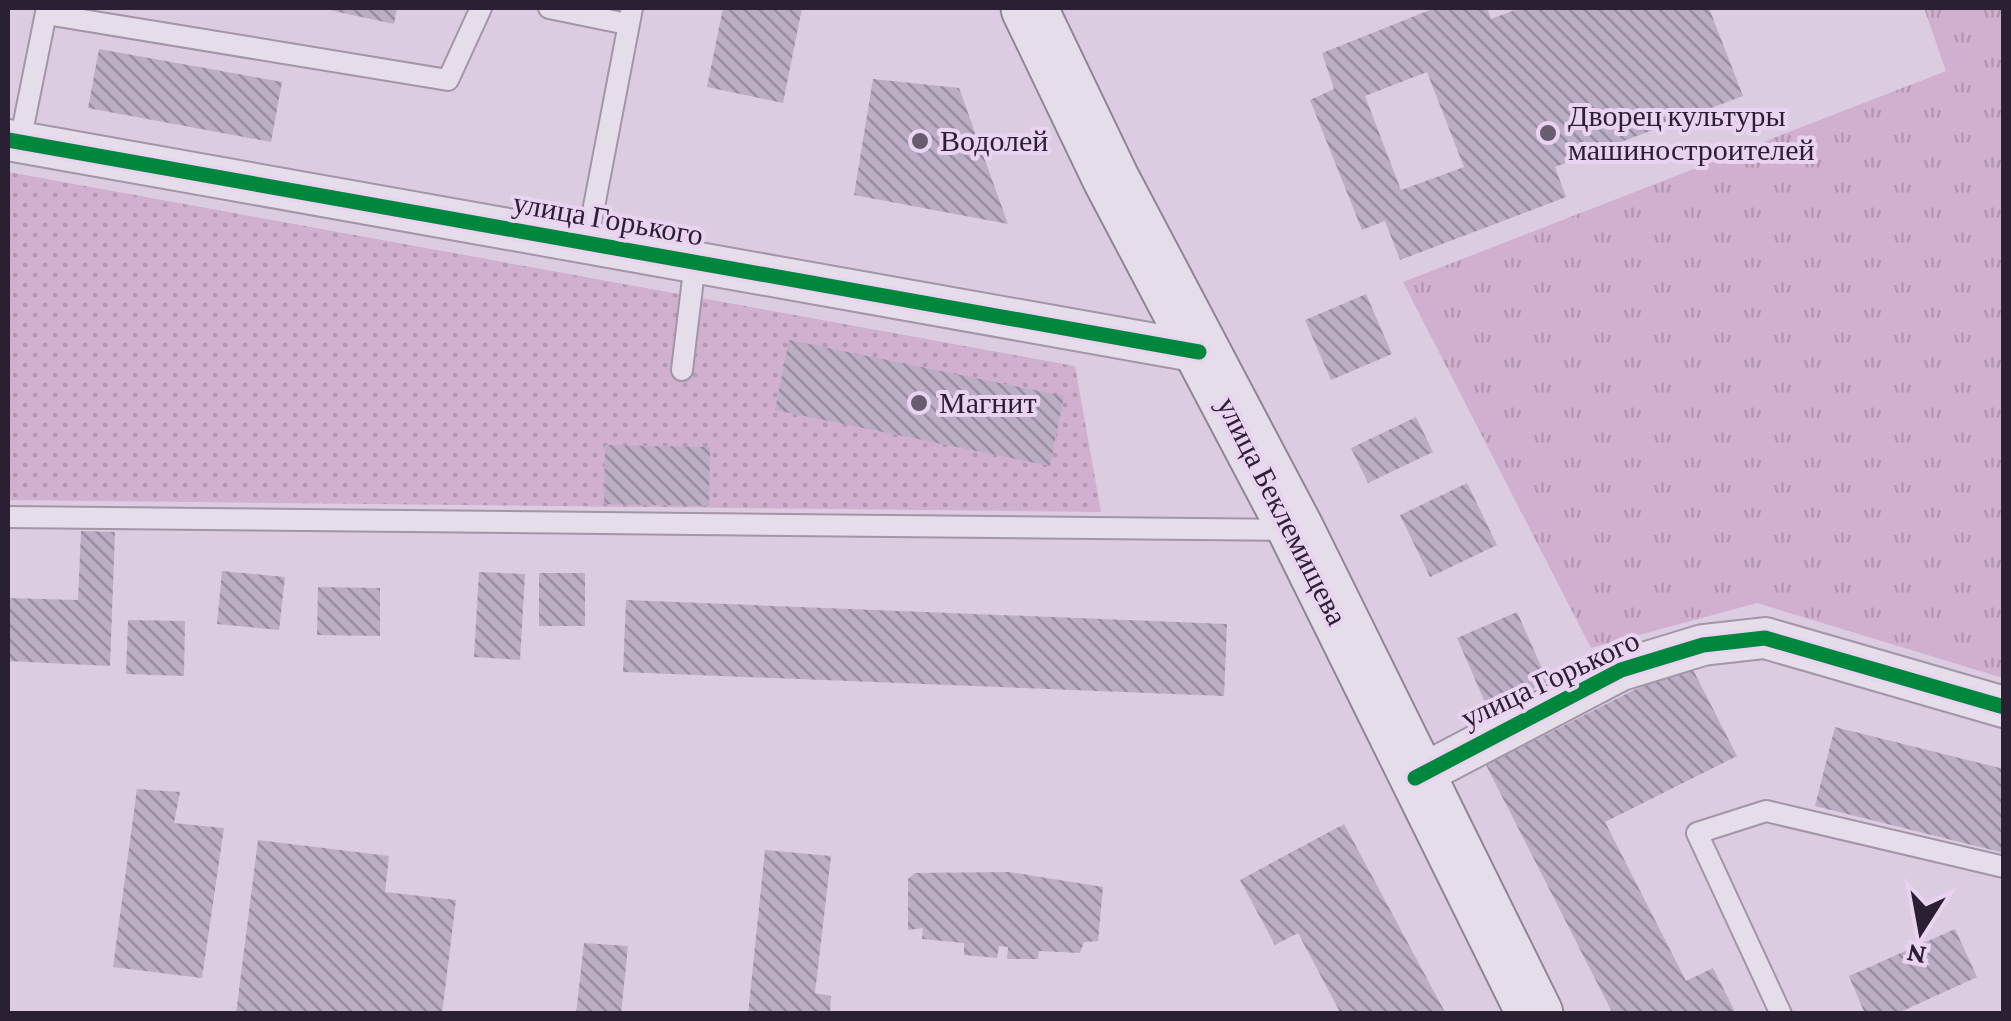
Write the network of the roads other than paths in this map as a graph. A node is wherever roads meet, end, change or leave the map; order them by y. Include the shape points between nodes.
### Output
1 (480, 8) edge
2 (549, 8) edge
3 (1029, 8) edge
4 (46, 11) edge
5 (630, 16) edge
6 (14, 141) edge
7 (586, 243) junction
8 (696, 262) junction
9 (1198, 352) junction
10 (682, 370) dead end
11 (8, 516) edge
12 (1296, 530) junction
13 (2004, 707) edge
14 (1415, 778) junction
15 (2004, 867) edge
16 (1535, 1014) edge
17 (1781, 1014) edge

1 - 4 lane via 448,80
2 - 5 lane
3 - 9 main road, улица Беклемищева
4 - 6 lane
5 - 7 lane
6 - 7 street, улица Горького
7 - 8 street, улица Горького
8 - 9 street, улица Горького
8 - 10 lane
9 - 12 main road, улица Беклемищева
11 - 12 lane
12 - 14 main road, улица Беклемищева
13 - 14 street, улица Горького via 1765,638 1704,645 1622,670
14 - 16 main road, улица Беклемищева
15 - 17 lane via 1766,811 1696,833

